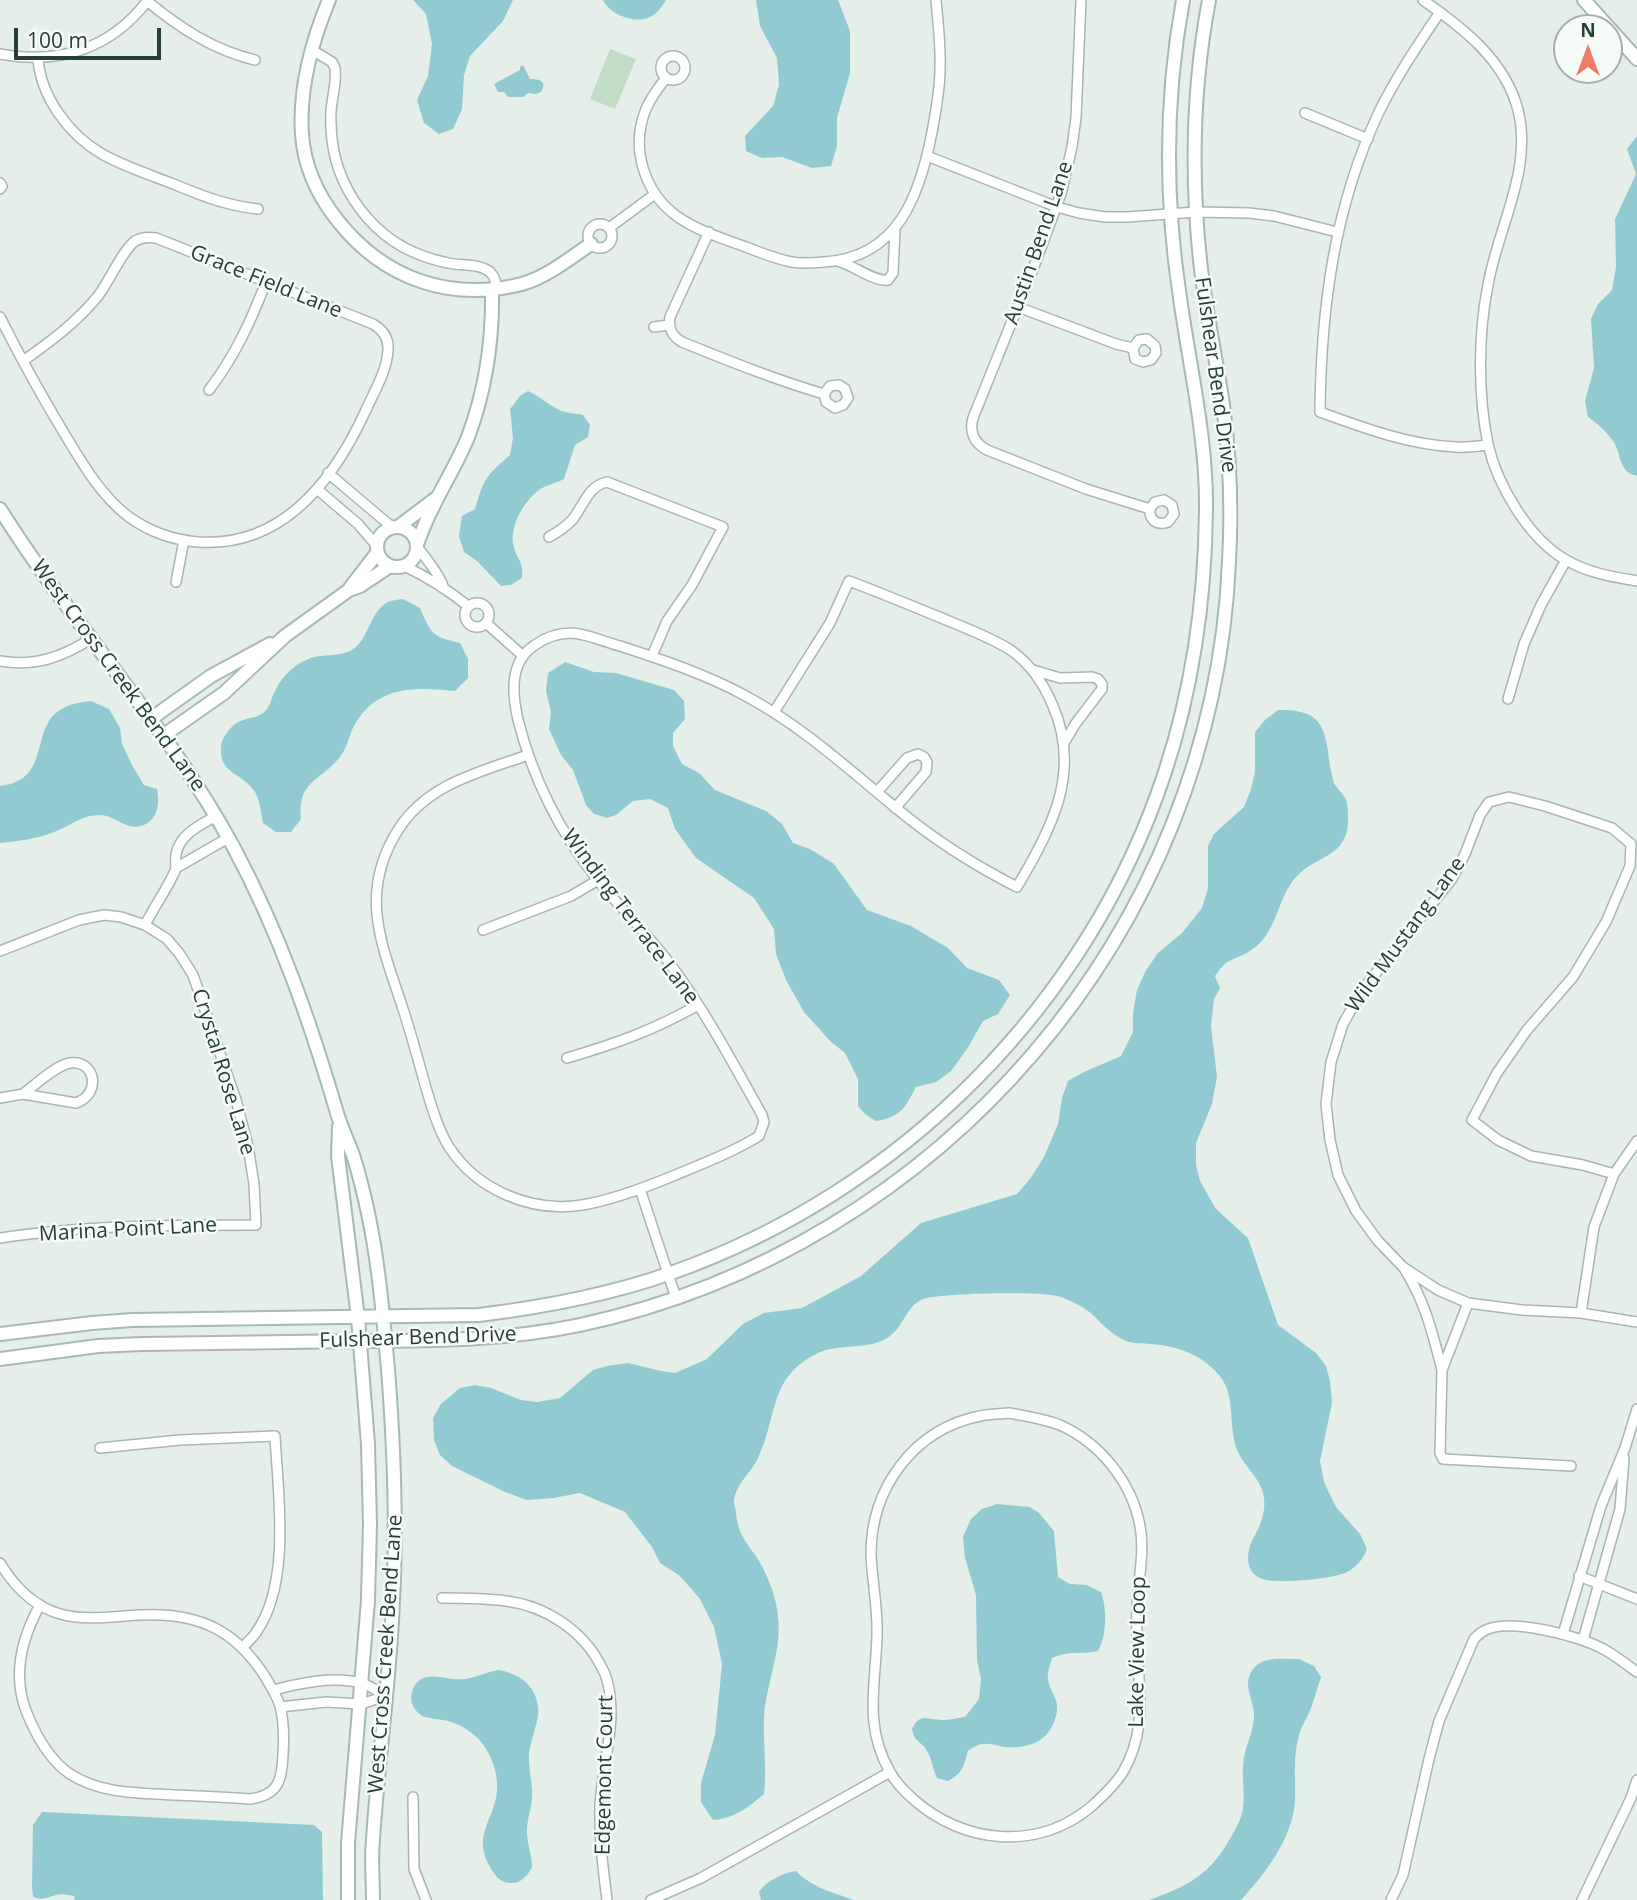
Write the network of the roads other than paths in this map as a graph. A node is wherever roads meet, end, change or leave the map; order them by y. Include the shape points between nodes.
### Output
1 (329, 0) edge
2 (936, 0) edge
3 (1081, 0) edge
4 (1183, 0) edge
5 (1209, 0) edge
6 (1423, 0) edge
7 (1584, 0) edge
8 (148, 1) edge
9 (1440, 12) junction
10 (312, 50) junction
11 (0, 54) edge
12 (38, 59) junction
13 (255, 60) dead end
14 (1637, 60) edge
15 (666, 78) dead end
16 (1305, 113) dead end
17 (1368, 139) junction
18 (927, 156) junction
19 (0, 183) edge
20 (0, 189) edge
21 (654, 194) junction
22 (1057, 206) junction
23 (258, 209) dead end
24 (1196, 212) junction
25 (1171, 214) junction
26 (609, 228) junction
27 (895, 228) junction
28 (709, 232) junction
29 (1337, 232) junction
30 (591, 244) junction
31 (838, 261) junction
32 (266, 282) junction
33 (492, 289) junction
34 (1018, 307) junction
35 (0, 317) edge
36 (669, 325) junction
37 (654, 327) dead end
38 (1133, 348) dead end
39 (23, 361) junction
40 (209, 390) dead end
41 (824, 394) dead end
42 (1489, 444) junction
43 (328, 473) junction
44 (317, 489) junction
45 (438, 497) junction
46 (1206, 506) junction
47 (1230, 506) junction
48 (0, 509) edge
49 (1150, 509) dead end
50 (395, 527) junction
51 (550, 537) dead end
52 (184, 541) junction
53 (417, 545) junction
54 (377, 550) junction
55 (1566, 560) junction
56 (397, 566) junction
57 (176, 582) dead end
58 (1637, 582) edge
59 (443, 586) junction
60 (349, 590) junction
61 (468, 606) junction
62 (486, 622) junction
63 (285, 636) junction
64 (92, 638) junction
65 (522, 655) junction
66 (652, 656) junction
67 (0, 661) edge
68 (1033, 670) junction
69 (1508, 699) dead end
70 (774, 712) junction
71 (152, 718) junction
72 (164, 736) junction
73 (1064, 743) junction
74 (528, 755) junction
75 (877, 792) junction
76 (895, 808) junction
77 (216, 817) junction
78 (228, 838) junction
79 (1135, 848) junction
80 (1157, 858) junction
81 (176, 868) junction
82 (598, 880) junction
83 (145, 925) junction
84 (483, 930) dead end
85 (0, 951) edge
86 (698, 1005) junction
87 (567, 1058) dead end
88 (962, 1093) junction
89 (23, 1094) junction
90 (0, 1098) edge
91 (980, 1111) junction
92 (339, 1119) junction
93 (1637, 1141) edge
94 (1614, 1174) junction
95 (640, 1189) junction
96 (256, 1225) joint
97 (0, 1238) edge
98 (1403, 1267) junction
99 (668, 1274) junction
100 (676, 1298) junction
101 (1468, 1303) junction
102 (1581, 1313) junction
103 (383, 1317) junction
104 (358, 1318) junction
105 (1637, 1322) edge
106 (95, 1323) junction
107 (0, 1335) edge
108 (360, 1341) junction
109 (385, 1341) junction
110 (98, 1346) junction
111 (0, 1359) edge
112 (1442, 1370) junction
113 (1637, 1409) edge
114 (100, 1448) dead end
115 (1625, 1448) junction
116 (1571, 1466) dead end
117 (0, 1563) edge
118 (1579, 1576) junction
119 (1600, 1583) junction
120 (442, 1598) dead end
121 (1637, 1599) edge
122 (40, 1605) junction
123 (1563, 1634) junction
124 (1583, 1640) junction
125 (243, 1647) junction
126 (1637, 1672) edge
127 (363, 1683) junction
128 (273, 1690) junction
129 (386, 1696) junction
130 (361, 1704) junction
131 (280, 1707) junction
132 (890, 1772) junction
133 (1637, 1780) edge
134 (414, 1797) dead end
135 (348, 1900) edge
136 (373, 1900) edge
137 (426, 1900) edge
138 (607, 1900) edge
139 (651, 1900) edge
140 (1391, 1900) edge
141 (1583, 1900) edge

1 - 10 main road
2 - 18 street via 940,68
3 - 22 street, Austin Bend Lane via 1075,132
4 - 25 main road, Fulshear Bend Drive via 1172,89
5 - 24 main road, Fulshear Bend Drive via 1198,85
6 - 9 street
7 - 14 main road
8 - 12 street via 101,42
8 - 13 street via 206,43
9 - 17 street via 1393,85
9 - 42 street via 1494,62 1518,109 1521,131 1517,184 1483,315 1482,388
10 - 33 street via 335,68 331,137 342,180 353,199 369,220 403,247 425,257 490,272 496,287
10 - 33 main road via 302,135 307,163 328,209 366,251 405,276 440,287
11 - 12 street
12 - 23 street via 44,85 60,114 100,153 225,204
15 - 21 street via 649,103 640,131 642,165
16 - 17 street
17 - 29 street
18 - 22 street
18 - 27 street via 914,196
19 - 20 street
21 - 26 street
21 - 28 street via 675,215
22 - 25 street via 1105,216
22 - 34 street, Austin Bend Lane
24 - 25 street
24 - 29 street via 1274,216
24 - 47 main road, Fulshear Bend Drive via 1226,428
25 - 46 main road, Fulshear Bend Drive via 1201,432
26 - 30 street via 602,224 592,227 588,235
26 - 30 street via 612,239 606,247
27 - 31 street via 870,249
27 - 31 street via 893,273 888,280 878,280
28 - 31 street via 790,262
28 - 36 street
29 - 42 street via 1324,322 1320,412 1432,445
30 - 33 main road via 524,283
32 - 39 street, Grace Field Lane via 156,238 141,238 129,247 79,317
32 - 40 street via 241,342
32 - 43 street, Grace Field Lane via 373,324 386,336 385,365 359,424
33 - 45 main road via 485,381 467,438
34 - 38 street
34 - 49 street, Austin Bend Lane via 973,418 977,443 1086,489
35 - 39 street
36 - 37 street
36 - 41 street via 682,342
39 - 52 street via 43,399 115,505 146,528
42 - 55 street via 1517,511 1548,547
43 - 44 street
43 - 50 street
44 - 52 street via 288,517 266,530 226,541
44 - 54 street via 358,524
45 - 50 main road
45 - 53 main road
46 - 47 main road
46 - 79 main road, Fulshear Bend Drive via 1201,610 1188,687 1164,776
47 - 80 main road, Fulshear Bend Drive via 1228,596 1215,678 1191,770
48 - 64 main road, West Cross Creek Bend Lane
50 - 53 main road via 411,532
50 - 54 main road via 381,534
51 - 66 street via 573,519 595,487 607,482 723,527
52 - 57 street
53 - 56 main road via 415,558
53 - 59 street
54 - 56 main road via 385,563
54 - 60 main road
55 - 58 street
55 - 69 street via 1524,644
56 - 59 street
56 - 60 main road
59 - 61 street
60 - 63 main road
61 - 62 street via 486,607
61 - 62 street via 465,618 470,625
62 - 65 street
63 - 71 main road via 211,676
63 - 72 main road via 224,693
64 - 67 street via 54,659 15,664
64 - 71 main road, West Cross Creek Bend Lane
65 - 66 street via 549,637 570,633
65 - 74 street, Winding Terrace Lane via 513,693
66 - 70 street via 710,678
68 - 70 street via 991,638 849,581 830,622
68 - 73 street via 1059,718
68 - 73 street via 1060,677 1092,677 1101,684 1102,689
70 - 75 street
71 - 72 main road, West Cross Creek Bend Lane
72 - 77 main road, West Cross Creek Bend Lane
73 - 76 street via 1062,791 1054,818 1017,887 962,856
74 - 82 street, Winding Terrace Lane via 556,819
74 - 95 street via 452,783 415,809 387,850 375,897 378,931 434,1115 471,1172 512,1197 544,1206 583,1205
75 - 76 street
75 - 76 street via 907,758 924,757 926,772
77 - 78 main road, West Cross Creek Bend Lane
77 - 81 street via 187,835 176,854
78 - 81 street
78 - 92 main road, West Cross Creek Bend Lane via 284,953
79 - 80 main road
79 - 88 main road, Fulshear Bend Drive via 1067,970 1003,1051
80 - 91 main road, Fulshear Bend Drive via 1114,943 1081,992
81 - 83 street
82 - 84 street via 562,900
82 - 86 street, Winding Terrace Lane via 673,967
83 - 85 street, Crystal Rose Lane via 121,917 93,916
83 - 96 street, Crystal Rose Lane via 179,953 193,975 211,1023 248,1146
86 - 87 street via 632,1038
86 - 95 street, Winding Terrace Lane via 762,1115 762,1130 753,1139
88 - 91 main road
88 - 99 main road, Fulshear Bend Drive via 884,1161 816,1205
89 - 89 street via 76,1103 89,1094 93,1079 83,1066 69,1063
89 - 90 street
91 - 100 main road, Fulshear Bend Drive via 905,1176 823,1231 755,1266
92 - 103 main road, West Cross Creek Bend Lane via 367,1209
92 - 104 main road, West Cross Creek Bend Lane via 338,1156
93 - 94 street
94 - 98 street, Wild Mustang Lane via 1531,1156 1472,1121 1497,1073 1573,977 1606,922 1630,866 1631,844 1612,828 1545,806 1509,797 1497,799 1489,802 1480,816 1452,879 1363,989 1343,1024 1331,1062 1326,1104 1338,1175 1356,1211
94 - 102 street via 1594,1227
95 - 99 street
96 - 97 street, Marina Point Lane via 146,1225
98 - 101 street, Wild Mustang Lane
98 - 112 street, Wild Mustang Lane via 1418,1290
99 - 100 street
99 - 103 main road, Fulshear Bend Drive via 590,1296 503,1312
100 - 109 main road, Fulshear Bend Drive via 554,1330 476,1339
101 - 102 street, Wild Mustang Lane
101 - 112 street
102 - 105 street, Wild Mustang Lane
103 - 104 main road, Fulshear Bend Drive
103 - 109 main road, West Cross Creek Bend Lane
104 - 106 main road, Fulshear Bend Drive
104 - 108 main road, West Cross Creek Bend Lane
106 - 107 main road, Fulshear Bend Drive
106 - 110 main road
108 - 109 main road, Fulshear Bend Drive
108 - 110 main road, Fulshear Bend Drive
108 - 127 main road, West Cross Creek Bend Lane via 370,1524
109 - 129 main road, West Cross Creek Bend Lane via 395,1521
110 - 111 main road, Fulshear Bend Drive
112 - 116 street via 1443,1459
113 - 115 street
114 - 125 street via 275,1436 280,1513 276,1580 266,1615
115 - 118 street
115 - 119 street via 1620,1508
117 - 122 street via 23,1593
118 - 119 street
118 - 123 street
119 - 121 street
119 - 124 street
120 - 138 street, Edgemont Court via 506,1601 552,1615 574,1631 603,1669 611,1711 600,1814
122 - 125 street via 81,1617 185,1617 210,1625
122 - 131 street via 28,1626 18,1666 25,1710 52,1757 69,1774 95,1786 123,1792 262,1797 278,1784 282,1771
123 - 124 street
123 - 140 street via 1493,1628 1474,1639 1439,1721 1403,1875
124 - 126 street
125 - 128 street
127 - 128 street via 302,1683
127 - 129 street
127 - 130 main road, West Cross Creek Bend Lane
128 - 131 street
129 - 130 street
129 - 136 main road, West Cross Creek Bend Lane via 372,1843
130 - 131 street
130 - 135 main road, West Cross Creek Bend Lane via 348,1843
132 - 132 street, Lake View Loop via 873,1721 877,1607 871,1553 880,1500 908,1456 953,1425 1009,1413 1061,1426 1106,1458 1132,1501 1140,1527 1137,1636 1141,1721 1123,1772 1106,1794 1061,1826 1006,1837 980,1835 951,1825 925,1810
132 - 139 street via 701,1878
133 - 141 street
134 - 137 street via 414,1869

